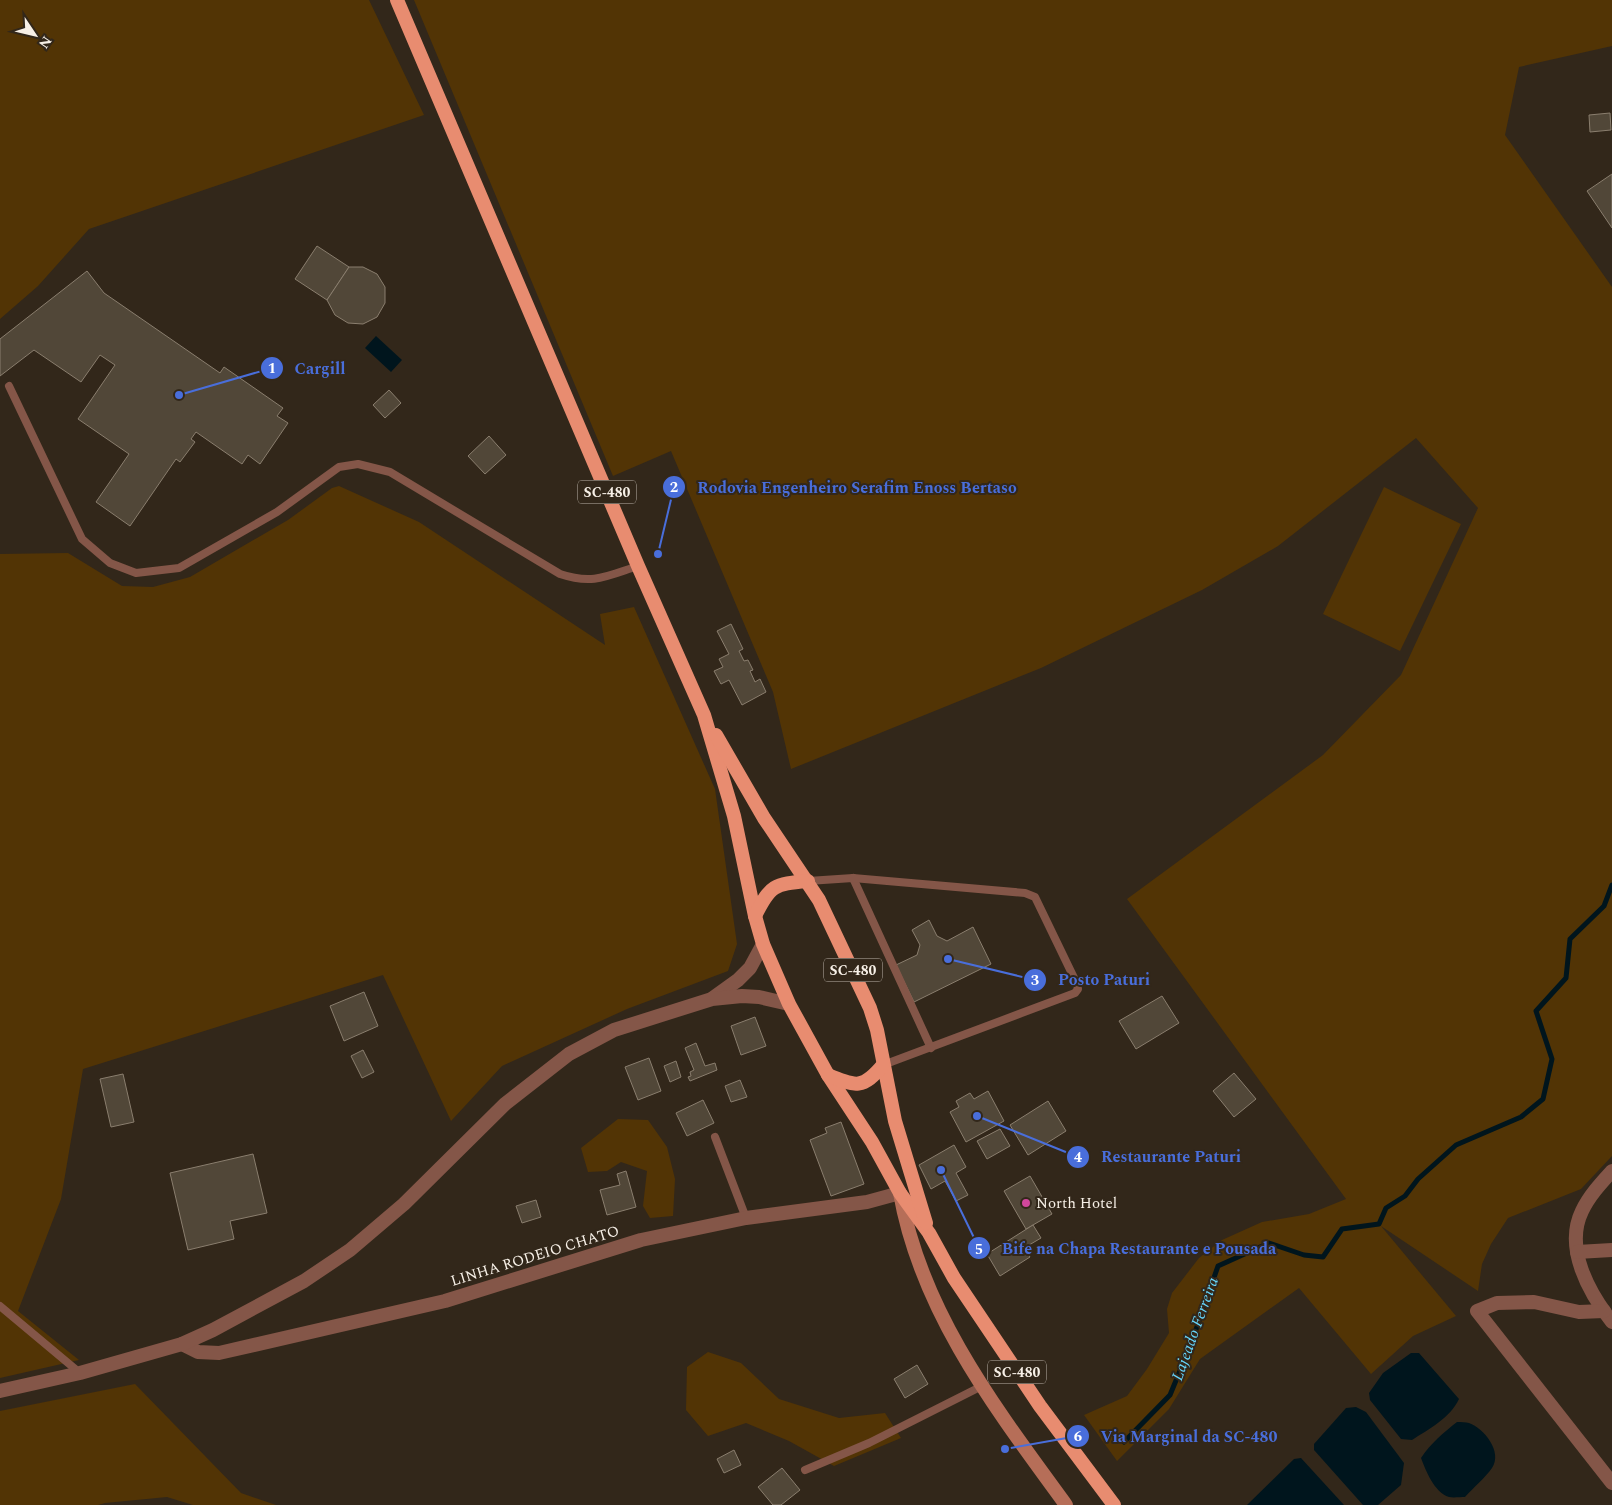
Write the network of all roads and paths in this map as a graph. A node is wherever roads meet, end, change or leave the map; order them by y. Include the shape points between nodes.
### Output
1 (397, 0) edge
2 (9, 386) dead end
3 (638, 566) junction
4 (704, 715) junction
5 (853, 878) junction
6 (808, 882) junction
7 (755, 916) junction
8 (763, 944) junction
9 (712, 999) junction
10 (789, 1004) junction
11 (931, 1048) junction
12 (883, 1065) junction
13 (828, 1075) junction
14 (715, 1137) dead end
15 (1612, 1171) edge
16 (900, 1193) junction
17 (746, 1218) junction
18 (929, 1233) junction
19 (1612, 1250) edge
20 (1577, 1252) junction
21 (0, 1306) edge
22 (1608, 1316) edge
23 (182, 1344) junction
24 (80, 1373) junction
25 (982, 1386) junction
26 (0, 1391) edge
27 (805, 1470) dead end
28 (1612, 1483) edge
29 (1066, 1505) edge
30 (1114, 1505) edge

1 - 3 highway, SC-480
2 - 3 lane via 82,539 110,563 136,573 179,568 277,512 339,467 358,464 390,472 560,574 577,580 594,580
3 - 4 highway, SC-480
4 - 6 highway, SC-480 via 764,818
4 - 7 highway, SC-480 via 734,816
5 - 6 lane
5 - 11 lane
5 - 11 lane via 1025,893 1035,897 1077,984 1075,993
6 - 7 highway via 775,886 764,897
6 - 12 highway, SC-480 via 831,922 870,1008
7 - 8 highway, SC-480
8 - 9 street via 750,968
8 - 10 highway, SC-480
9 - 10 street via 759,997
9 - 23 street via 614,1030 569,1054 505,1104 404,1204 350,1250 304,1281
10 - 13 highway, SC-480
11 - 12 lane
12 - 13 highway via 862,1084 847,1083
12 - 18 highway, SC-480 via 895,1121
13 - 16 highway, SC-480 via 872,1142
14 - 17 lane
15 - 20 street via 1581,1212 1576,1232
16 - 17 street, LINHA RODEIO CHATO via 867,1202
16 - 18 highway, SC-480
16 - 25 main road via 904,1220 919,1266 952,1337
17 - 23 street, LINHA RODEIO CHATO via 641,1240 445,1301 219,1353 198,1352
18 - 30 highway, SC-480 via 954,1278 1040,1406
19 - 20 street
20 - 22 street via 1590,1289
21 - 24 lane
22 - 28 street via 1534,1302 1497,1303 1477,1311
23 - 24 street
24 - 26 street
25 - 27 lane via 869,1443
25 - 29 main road

